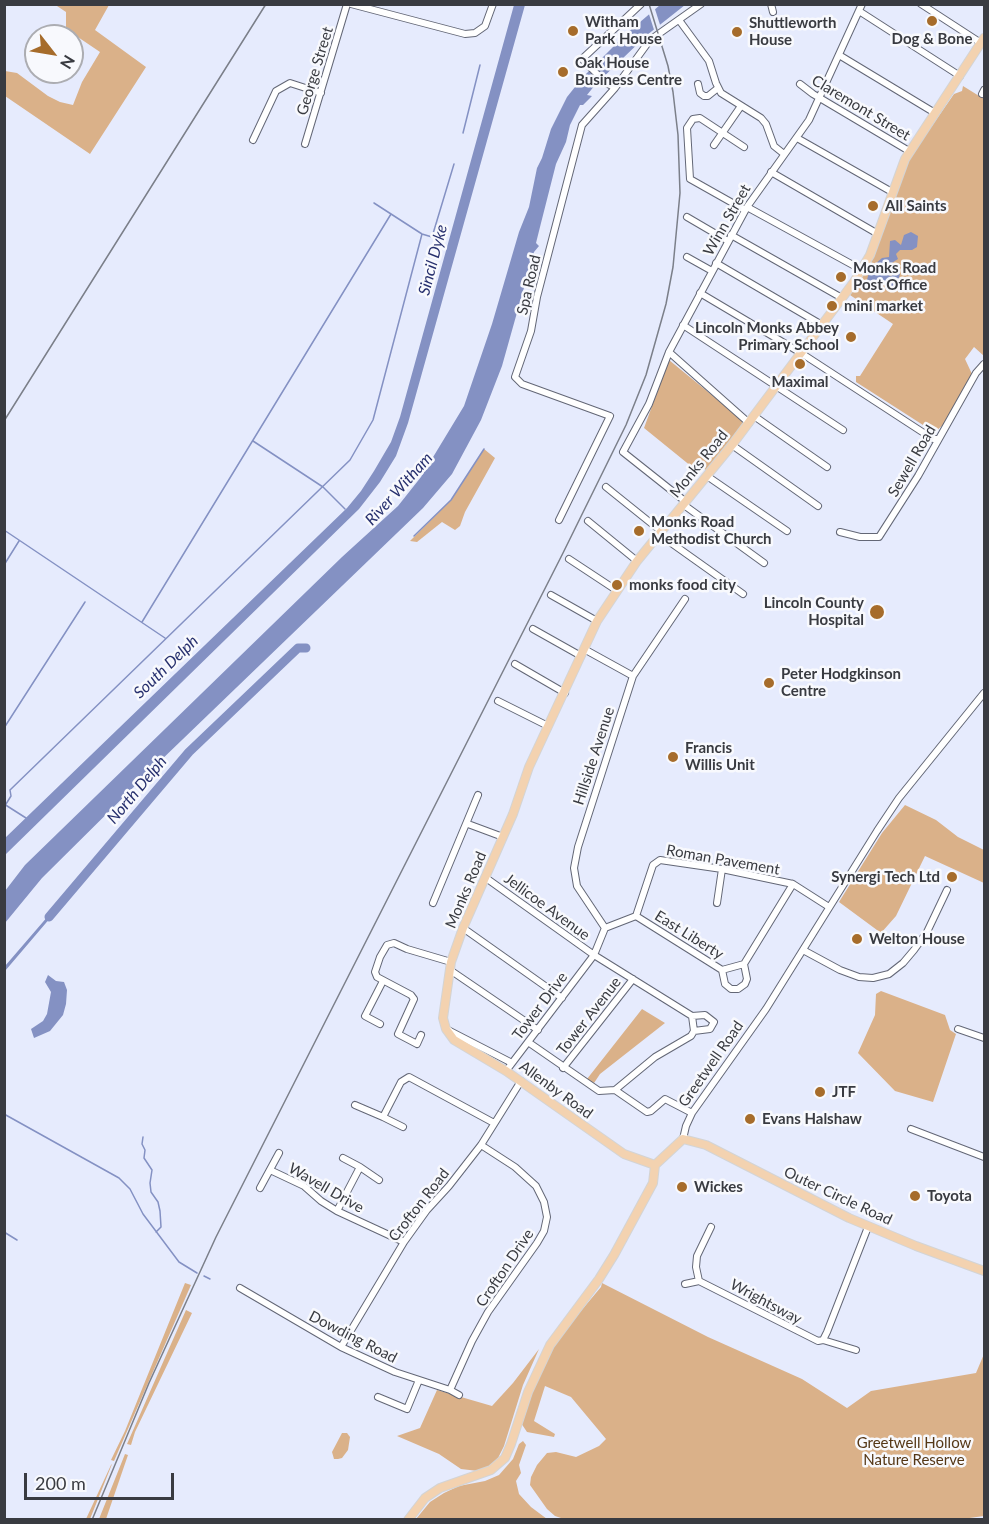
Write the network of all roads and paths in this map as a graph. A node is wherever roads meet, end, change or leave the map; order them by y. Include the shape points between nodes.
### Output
1 (349, 4) edge
2 (493, 4) edge
3 (641, 4) edge
4 (701, 4) edge
5 (771, 4) edge
6 (921, 4) edge
7 (860, 8) edge
8 (773, 12) dead end
9 (679, 20) junction
10 (982, 45) edge
11 (839, 55) junction
12 (960, 76) junction
13 (698, 84) dead end
14 (800, 84) dead end
15 (615, 88) junction
16 (718, 88) junction
17 (321, 93) junction
18 (819, 98) junction
19 (741, 106) junction
20 (935, 113) junction
21 (723, 133) junction
22 (797, 138) junction
23 (253, 140) dead end
24 (305, 144) dead end
25 (714, 145) dead end
26 (744, 147) dead end
27 (909, 151) junction
28 (784, 154) junction
29 (771, 172) junction
30 (892, 192) junction
31 (746, 209) junction
32 (687, 217) dead end
33 (878, 234) junction
34 (730, 238) junction
35 (687, 257) dead end
36 (716, 263) junction
37 (862, 270) junction
38 (712, 271) junction
39 (700, 293) junction
40 (842, 298) junction
41 (684, 325) junction
42 (822, 325) junction
43 (669, 352) junction
44 (801, 353) junction
45 (984, 364) edge
46 (776, 386) junction
47 (752, 419) junction
48 (843, 430) dead end
49 (938, 439) junction
50 (732, 445) junction
51 (827, 467) dead end
52 (707, 477) junction
53 (606, 487) dead end
54 (685, 503) junction
55 (818, 506) dead end
56 (559, 520) dead end
57 (588, 521) dead end
58 (787, 531) dead end
59 (840, 532) dead end
60 (661, 533) junction
61 (569, 560) dead end
62 (637, 561) junction
63 (764, 563) dead end
64 (616, 590) junction
65 (743, 594) dead end
66 (551, 596) dead end
67 (685, 599) dead end
68 (597, 621) junction
69 (533, 630) dead end
70 (582, 653) junction
71 (515, 664) dead end
72 (633, 676) junction
73 (565, 693) junction
74 (984, 693) edge
75 (498, 701) dead end
76 (548, 726) junction
77 (478, 795) dead end
78 (468, 824) junction
79 (503, 837) junction
80 (722, 869) junction
81 (486, 878) junction
82 (793, 884) junction
83 (947, 890) dead end
84 (434, 903) dead end
85 (717, 903) dead end
86 (829, 907) junction
87 (636, 916) junction
88 (464, 928) junction
89 (605, 928) junction
90 (803, 950) junction
91 (594, 955) junction
92 (744, 964) junction
93 (450, 966) junction
94 (722, 970) junction
95 (633, 979) junction
96 (383, 981) junction
97 (562, 998) junction
98 (692, 1016) junction
99 (380, 1024) dead end
100 (446, 1029) junction
101 (958, 1029) dead end
102 (538, 1030) junction
103 (693, 1031) junction
104 (421, 1035) dead end
105 (984, 1038) edge
106 (528, 1042) junction
107 (512, 1062) junction
108 (563, 1068) junction
109 (506, 1071) junction
110 (521, 1081) junction
111 (615, 1090) junction
112 (355, 1105) dead end
113 (692, 1113) junction
114 (383, 1117) junction
115 (494, 1123) junction
116 (403, 1127) dead end
117 (911, 1130) dead end
118 (683, 1139) junction
119 (481, 1145) junction
120 (279, 1153) dead end
121 (984, 1157) edge
122 (343, 1158) dead end
123 (655, 1165) junction
124 (360, 1167) junction
125 (270, 1170) junction
126 (379, 1180) dead end
127 (260, 1188) dead end
128 (337, 1211) junction
129 (711, 1227) dead end
130 (868, 1227) junction
131 (404, 1242) junction
132 (984, 1271) edge
133 (699, 1281) junction
134 (685, 1284) dead end
135 (240, 1288) dead end
136 (823, 1340) junction
137 (341, 1347) junction
138 (856, 1350) dead end
139 (419, 1380) junction
140 (450, 1390) junction
141 (459, 1395) dead end
142 (378, 1397) dead end
143 (408, 1520) edge

1 - 2 street via 465,34 485,26
1 - 17 street, George Street
3 - 15 street via 582,59
4 - 9 street, Spa Road
5 - 8 street
6 - 10 street
7 - 11 street, Winn Street
7 - 12 street
9 - 15 street, Spa Road via 650,40
9 - 16 street via 706,55
10 - 12 main road, Monks Road
11 - 18 street, Winn Street
11 - 20 street
12 - 20 main road, Monks Road
13 - 16 street via 704,96
14 - 18 street, Claremont Street
15 - 56 street, Spa Road via 582,125 531,331 515,377 522,384 610,416
16 - 19 street
17 - 23 street via 290,83 276,91
17 - 24 street, George Street
18 - 22 street, Winn Street
18 - 27 street, Claremont Street
19 - 21 street
19 - 28 street via 761,118 774,146
20 - 27 main road, Monks Road
21 - 25 street
21 - 26 street
21 - 31 street via 700,118 693,119 687,128 690,179
22 - 28 street, Winn Street
22 - 30 street
27 - 30 main road, Monks Road
28 - 29 street, Winn Street
29 - 31 street, Winn Street
29 - 33 street
30 - 33 main road, Monks Road
31 - 34 street, Winn Street
31 - 37 street
32 - 34 street
33 - 37 main road, Monks Road
34 - 36 street, Winn Street
34 - 40 street
35 - 38 street
36 - 38 street, Winn Street
36 - 42 street
37 - 40 main road, Monks Road
38 - 39 street, Winn Street
39 - 41 street, Winn Street
39 - 44 street
40 - 42 main road, Monks Road
41 - 43 street, Winn Street
41 - 46 street
42 - 44 main road, Monks Road
43 - 47 street
43 - 54 street, Winn Street via 649,404 623,452
44 - 46 main road, Monks Road
44 - 49 street
45 - 49 street, Sewell Road
46 - 47 main road, Monks Road
46 - 48 street
47 - 50 main road, Monks Road
47 - 51 street
49 - 59 street, Sewell Road via 879,537
50 - 52 main road, Monks Road
50 - 55 street
52 - 54 main road, Monks Road
52 - 58 street
53 - 60 street
54 - 60 main road, Monks Road
54 - 63 street
57 - 62 street
60 - 62 main road, Monks Road
60 - 65 street
61 - 64 street
62 - 64 main road, Monks Road
64 - 68 main road, Monks Road
66 - 68 street
67 - 72 street, Hillside Avenue
68 - 70 main road, Monks Road
69 - 70 street
70 - 72 street
70 - 73 main road, Monks Road
71 - 73 street
72 - 89 street, Hillside Avenue via 574,868 577,886
73 - 76 main road, Monks Road
74 - 86 street, Greetwell Road via 900,798
75 - 76 street
76 - 79 main road, Monks Road
77 - 78 street
78 - 79 street
78 - 84 street
79 - 81 main road, Monks Road
80 - 82 street, Roman Pavement
80 - 85 street
80 - 87 street, Roman Pavement via 664,859 656,862
81 - 88 main road, Monks Road
81 - 91 street, Jellicoe Avenue
82 - 86 street, Roman Pavement
82 - 92 street
83 - 90 street via 927,932 903,963 889,974 859,977
86 - 90 street, Greetwell Road
87 - 89 street
87 - 94 street, East Liberty
88 - 93 main road, Monks Road
88 - 97 street
89 - 91 street
90 - 113 street, Greetwell Road
91 - 95 street, Jellicoe Avenue
91 - 97 street, Tower Drive
92 - 94 street, East Liberty
92 - 94 street via 747,979 738,989 725,984
93 - 96 street via 394,943 387,945 376,967 377,977
93 - 100 main road, Monks Road via 443,1013
93 - 102 street
95 - 98 street, Jellicoe Avenue
95 - 108 street, Tower Avenue
96 - 99 street via 365,1016
96 - 104 street via 414,999 398,1034 417,1044
97 - 102 street, Tower Drive
98 - 103 street
98 - 103 street, Jellicoe Avenue via 705,1015 714,1022 710,1029
100 - 107 street
100 - 109 main road, Allenby Road via 454,1040
101 - 105 street
102 - 106 street, Tower Drive
103 - 111 street via 635,1071
106 - 107 street, Tower Drive
106 - 108 street
107 - 109 street, Tower Drive
108 - 111 street via 599,1091
109 - 110 main road, Allenby Road
110 - 115 street, Crofton Road
110 - 123 main road, Allenby Road via 624,1154
111 - 113 street via 646,1112 665,1099
112 - 114 street
113 - 118 street, Greetwell Road
114 - 115 street via 401,1082 409,1077
114 - 116 street
115 - 119 street, Crofton Road
117 - 121 street
118 - 123 main road, Greetwell Road
118 - 130 main road, Outer Circle Road via 705,1145
119 - 131 street, Crofton Road
119 - 140 street, Crofton Drive via 536,1186 547,1217 537,1243 477,1331
120 - 125 street, Wavell Drive
122 - 124 street
123 - 143 main road, Greetwell Road via 652,1185 614,1255 549,1345 501,1464 440,1488 425,1498
124 - 126 street
124 - 128 street
125 - 127 street, Wavell Drive
125 - 128 street, Wavell Drive via 304,1186
128 - 131 street, Wavell Drive
129 - 133 street via 697,1257
130 - 132 main road, Outer Circle Road
130 - 136 street
131 - 137 street, Crofton Road
133 - 134 street
133 - 136 street, Wrightsway via 814,1340
135 - 137 street, Dowding Road
136 - 138 street, Wrightsway
137 - 139 street, Dowding Road
139 - 140 street, Dowding Road
139 - 142 street via 406,1409
140 - 141 street, Dowding Road

